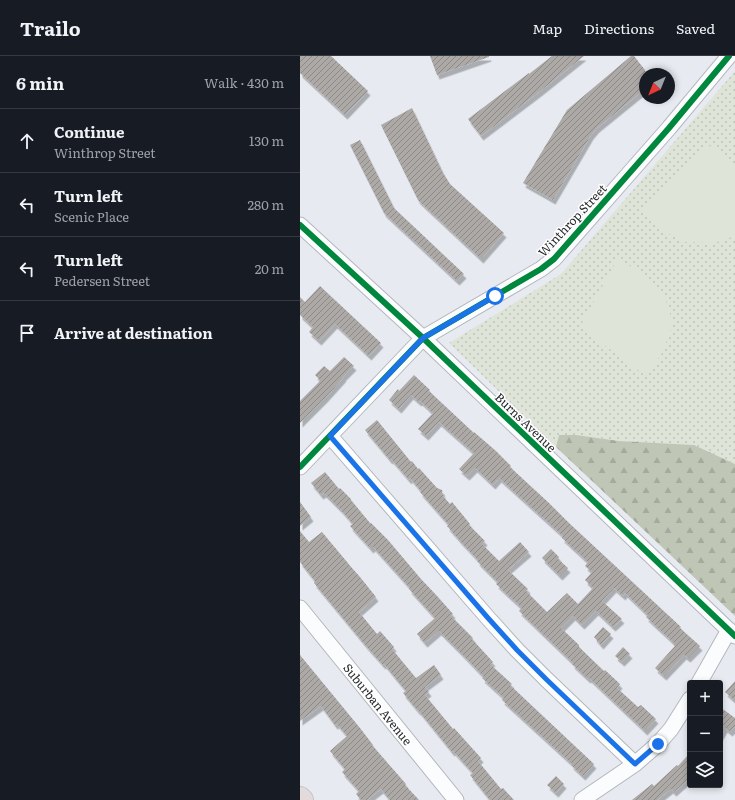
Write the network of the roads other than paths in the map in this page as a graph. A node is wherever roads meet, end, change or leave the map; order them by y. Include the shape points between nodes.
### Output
1 (730, 56) edge
2 (300, 226) edge
3 (423, 338) junction
4 (330, 436) junction
5 (300, 467) edge
6 (300, 608) edge
7 (732, 633) edge
8 (701, 680) edge
9 (687, 704) edge
10 (635, 764) junction
11 (456, 800) edge
12 (582, 800) edge

1 - 3 street, Winthrop Street via 554,259
2 - 3 street, Burns Avenue
3 - 4 street, Winthrop Street
3 - 7 street, Burns Avenue
4 - 5 street, Winthrop Street
4 - 10 street via 517,650
6 - 11 street, Suburban Avenue
7 - 8 street
9 - 10 street via 671,730
10 - 12 street

